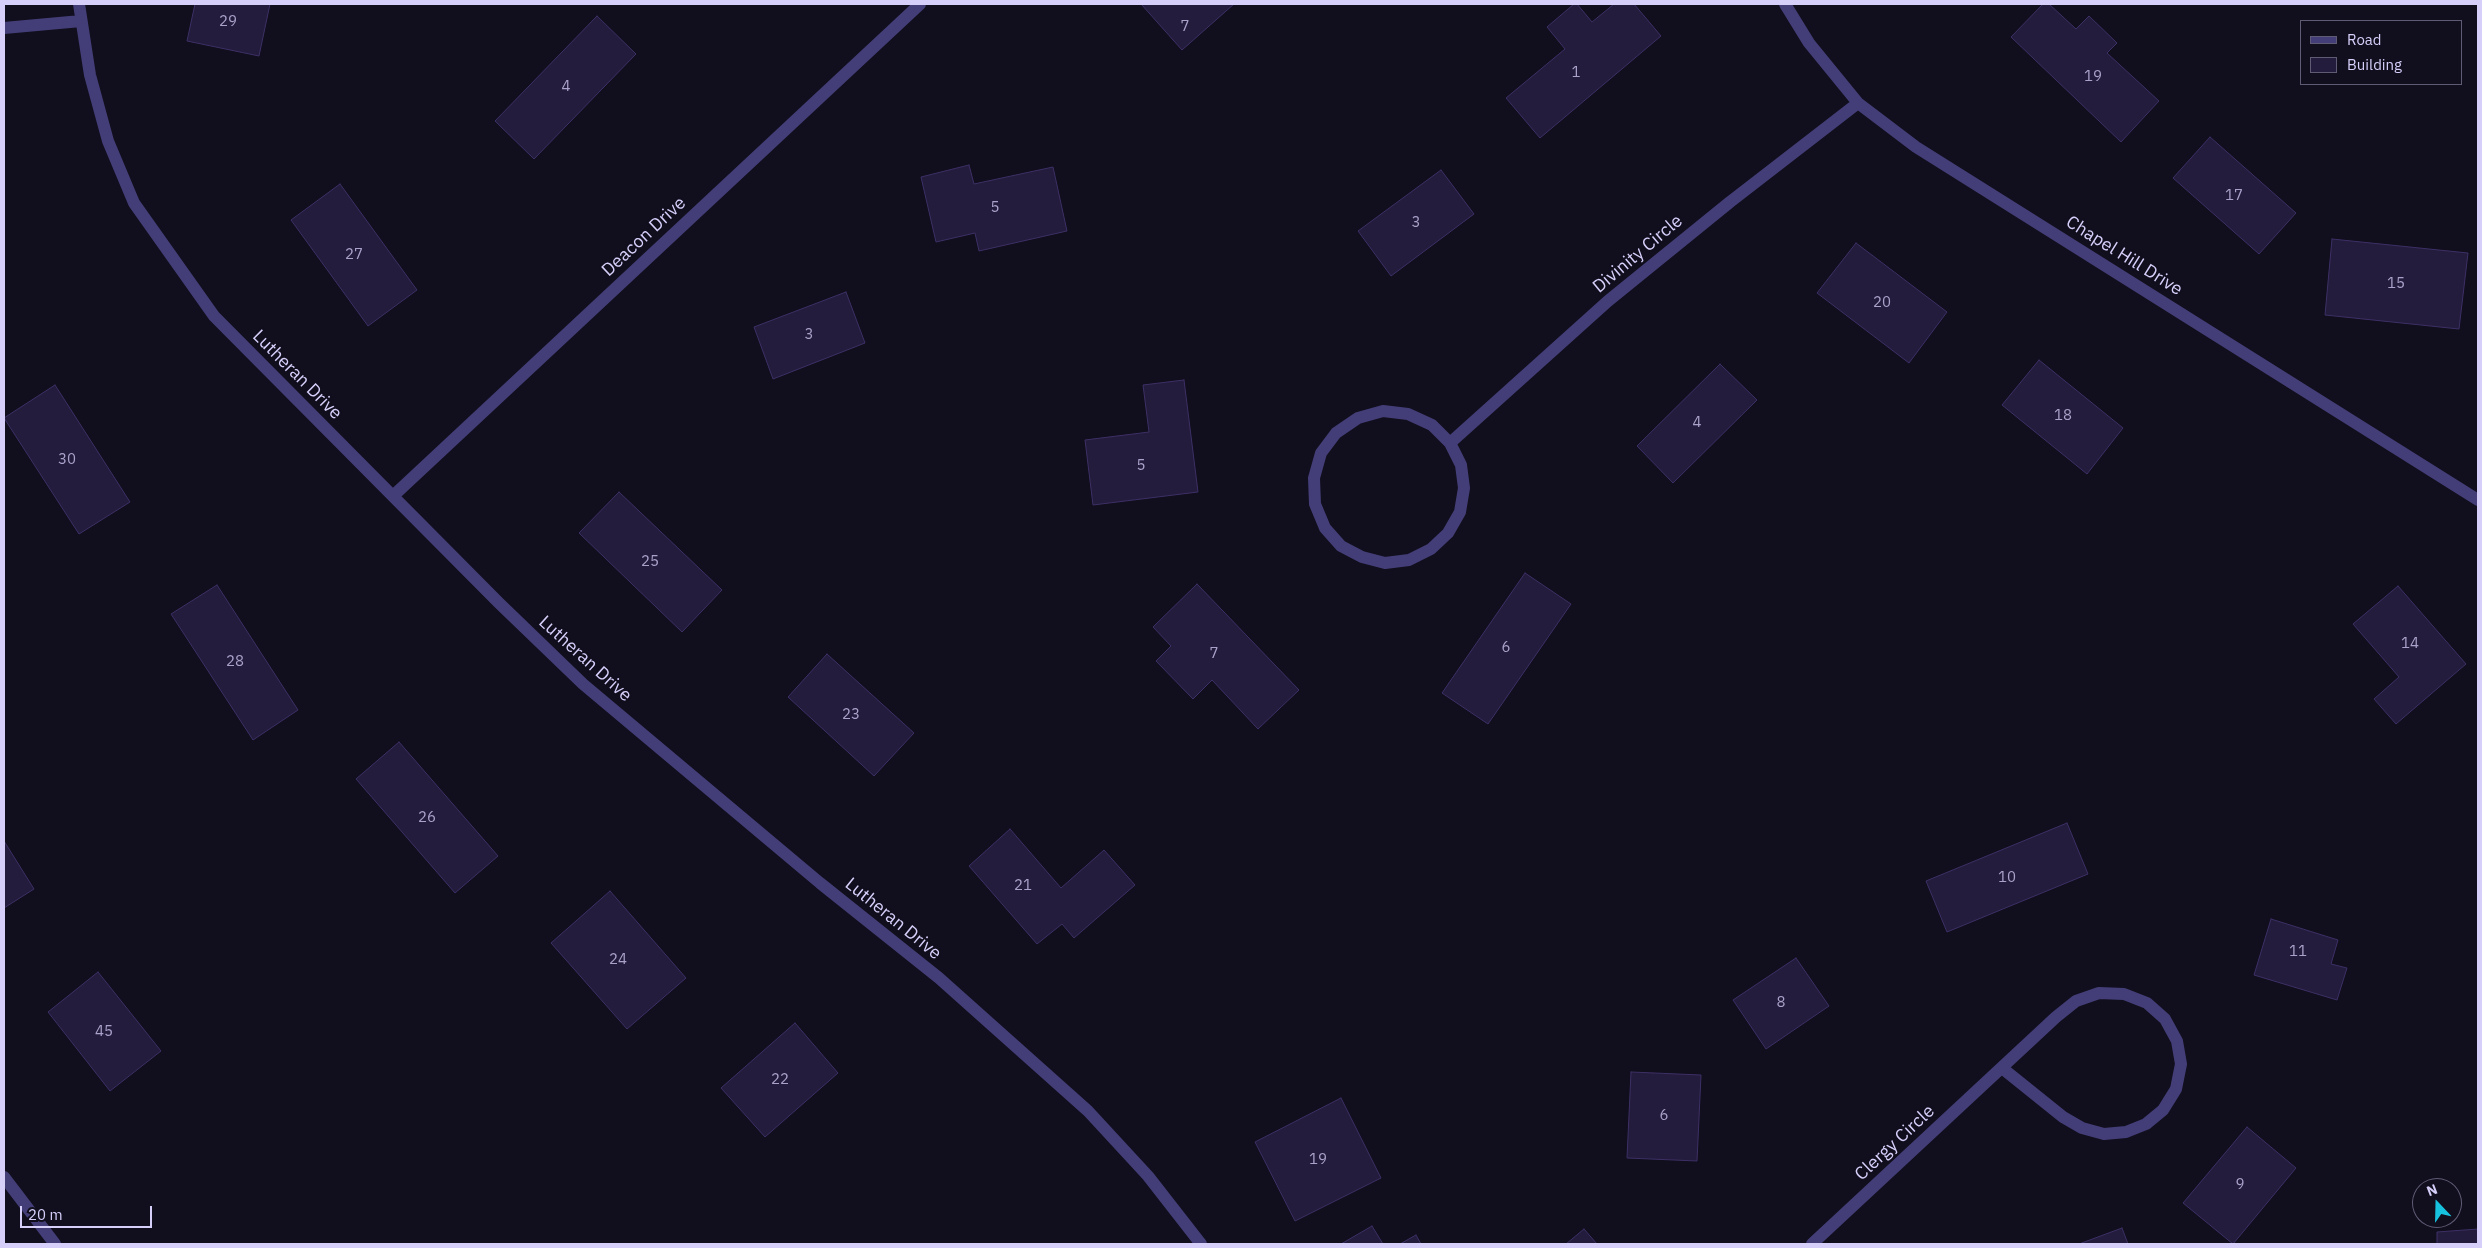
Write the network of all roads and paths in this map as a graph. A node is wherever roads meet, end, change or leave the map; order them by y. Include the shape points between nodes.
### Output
1 (79, 4) edge
2 (920, 4) edge
3 (1785, 4) edge
4 (81, 21) junction
5 (4, 28) edge
6 (1858, 103) junction
7 (1450, 443) junction
8 (393, 496) junction
9 (2478, 500) edge
10 (2002, 1068) junction
11 (4, 1177) edge
12 (55, 1244) edge
13 (1200, 1244) edge
14 (1812, 1244) edge

1 - 4 street, Lutheran Drive
2 - 8 street, Deacon Drive
3 - 6 street, Chapel Hill Drive via 1809,43
4 - 5 street
4 - 8 street, Lutheran Drive via 90,75 108,141 134,203 214,316
6 - 7 street, Divinity Circle via 1608,301
6 - 9 street, Chapel Hill Drive via 1916,147
7 - 7 street via 1432,425 1408,414 1383,412 1358,418 1336,433 1318,462 1314,478 1315,504 1325,528 1341,546 1362,557 1385,563 1409,560 1431,549 1448,533 1460,512 1464,488 1461,465
8 - 13 street, Lutheran Drive via 583,684 938,978 1088,1111 1148,1176
10 - 10 street, Clergy Circle via 2076,1002 2099,993 2124,994 2147,1003 2165,1019 2177,1041 2181,1064 2176,1089 2163,1110 2146,1124 2126,1132 2104,1134 2082,1128 2063,1117
10 - 14 street, Clergy Circle
11 - 12 street

